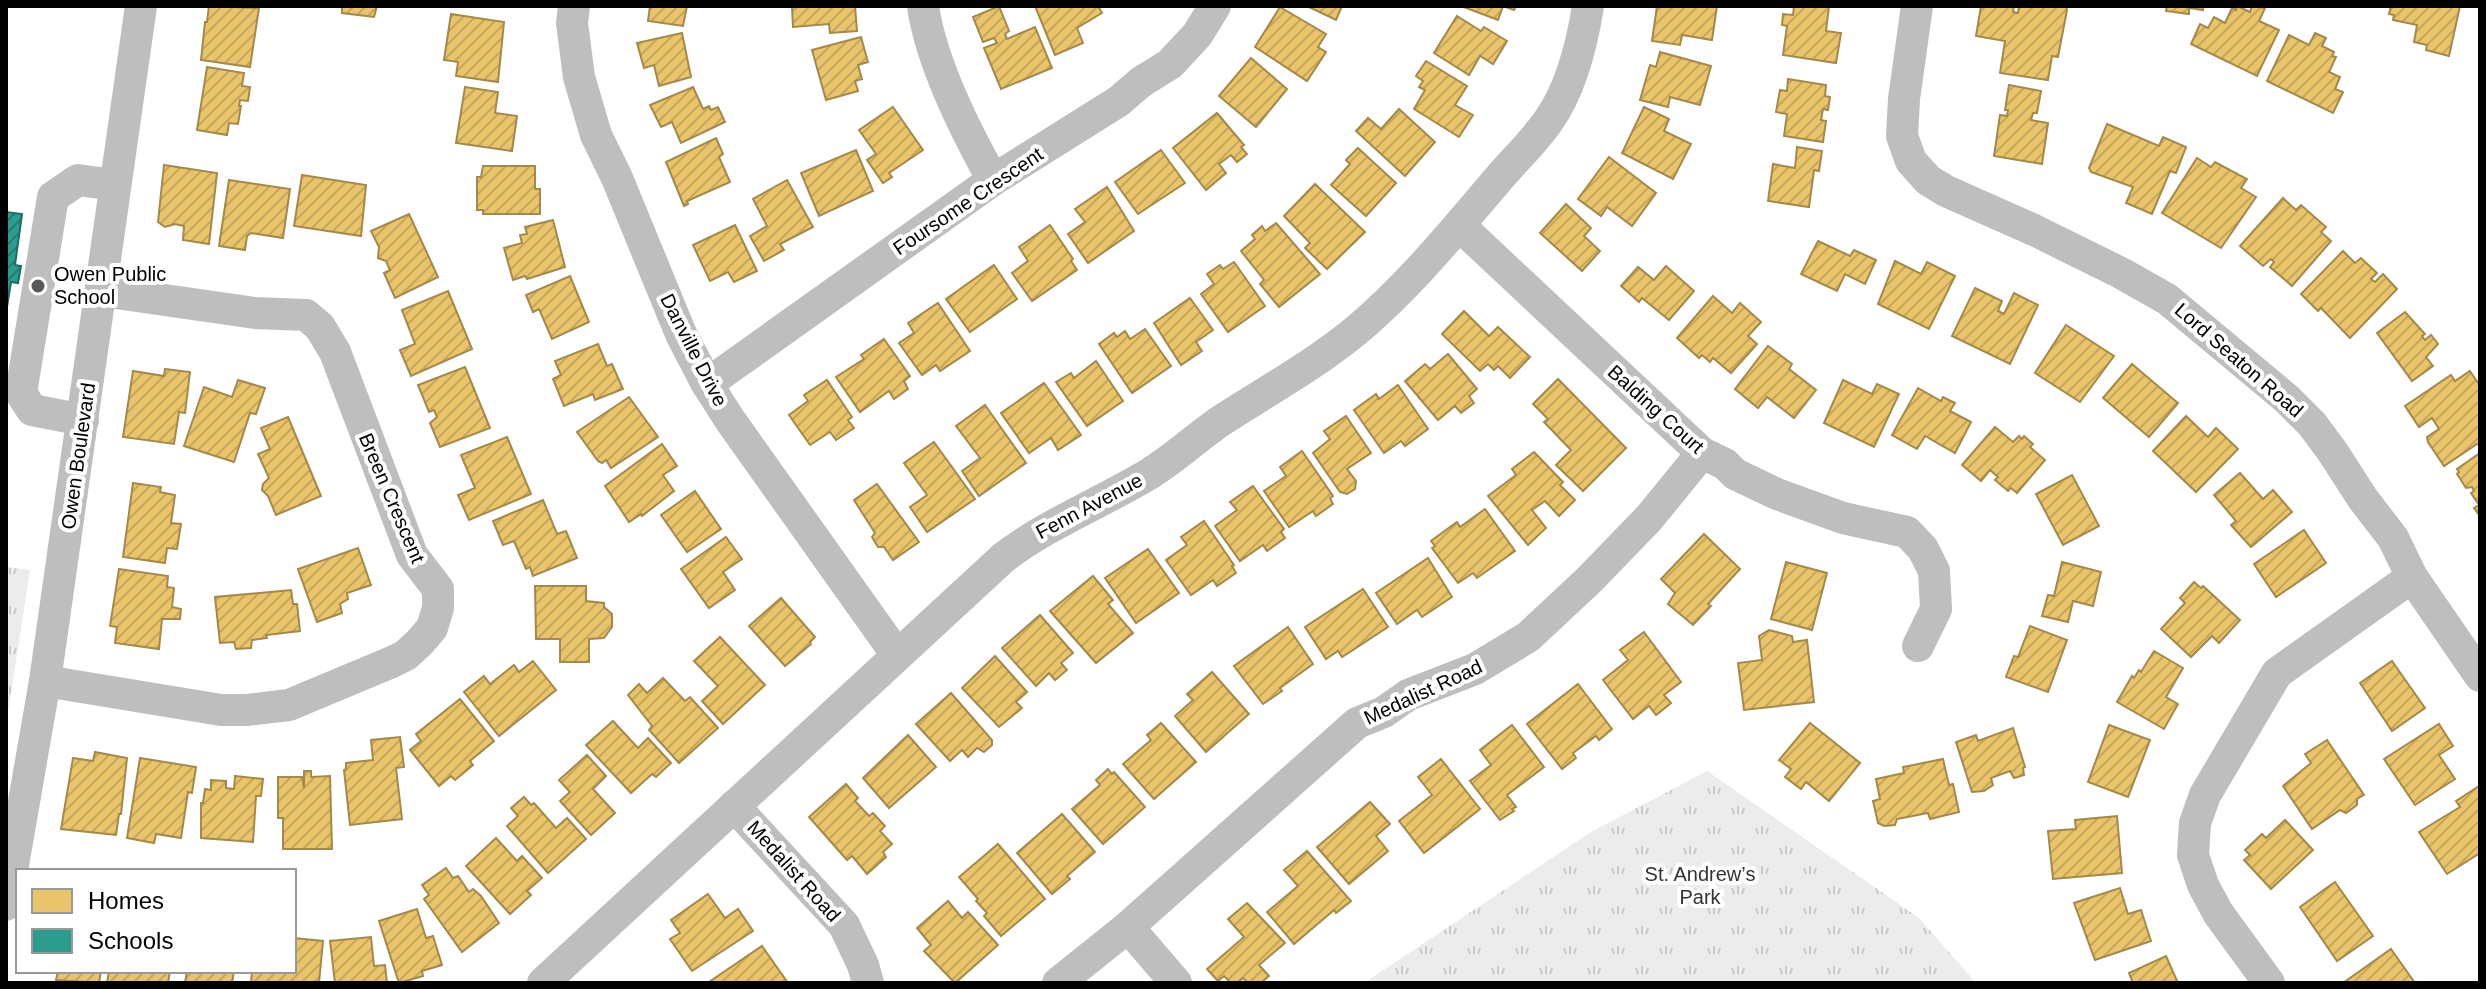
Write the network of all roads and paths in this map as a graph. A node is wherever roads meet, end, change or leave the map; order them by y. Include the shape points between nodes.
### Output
1 (141, 6) edge
2 (574, 6) edge
3 (923, 6) edge
4 (1215, 6) edge
5 (1588, 6) edge
6 (1917, 6) edge
7 (993, 180) junction
8 (114, 185) junction
9 (1460, 226) junction
10 (102, 291) junction
11 (707, 384) junction
12 (83, 420) junction
13 (1702, 453) junction
14 (2412, 577) junction
15 (1918, 646) dead end
16 (897, 655) junction
17 (2480, 676) edge
18 (45, 681) junction
19 (734, 806) junction
20 (6, 905) edge
21 (1128, 927) junction
22 (550, 981) edge
23 (868, 983) edge
24 (1058, 983) edge
25 (1176, 983) edge
26 (2269, 983) edge

1 - 8 street, Owen Boulevard
2 - 11 street, Danville Drive via 579,77 596,135
3 - 7 street via 946,82
4 - 7 street, Foursome Crescent via 1170,64
5 - 9 street, Fenn Avenue via 1569,81 1551,117
6 - 14 street, Lord Seaton Road via 1902,136 1911,161 1946,191 2121,273 2185,312 2312,424 2393,538
7 - 11 street, Foursome Crescent
8 - 10 street, Owen Boulevard
8 - 12 street via 78,180 53,197 21,393 32,410
9 - 13 street, Balding Court
9 - 16 street, Fenn Avenue via 1354,332 1147,475 1029,538
10 - 12 street, Owen Boulevard
10 - 18 street, Breen Crescent via 306,315 320,327 335,352 412,555 438,589 438,608 432,628 406,655 279,707 221,710
11 - 16 street, Danville Drive
12 - 18 street, Owen Boulevard
13 - 15 street, Balding Court via 1777,494 1843,518 1907,532 1934,571 1936,609
13 - 21 street, Medalist Road via 1639,528 1528,637 1475,669 1408,695 1357,723
14 - 17 street, Lord Seaton Road
14 - 26 street via 2277,673 2205,795 2195,823 2193,855 2203,885
16 - 19 street, Fenn Avenue
18 - 20 street, Owen Boulevard
19 - 22 street, Fenn Avenue
19 - 23 street, Medalist Road via 844,925
21 - 24 street, Medalist Road
21 - 25 street

